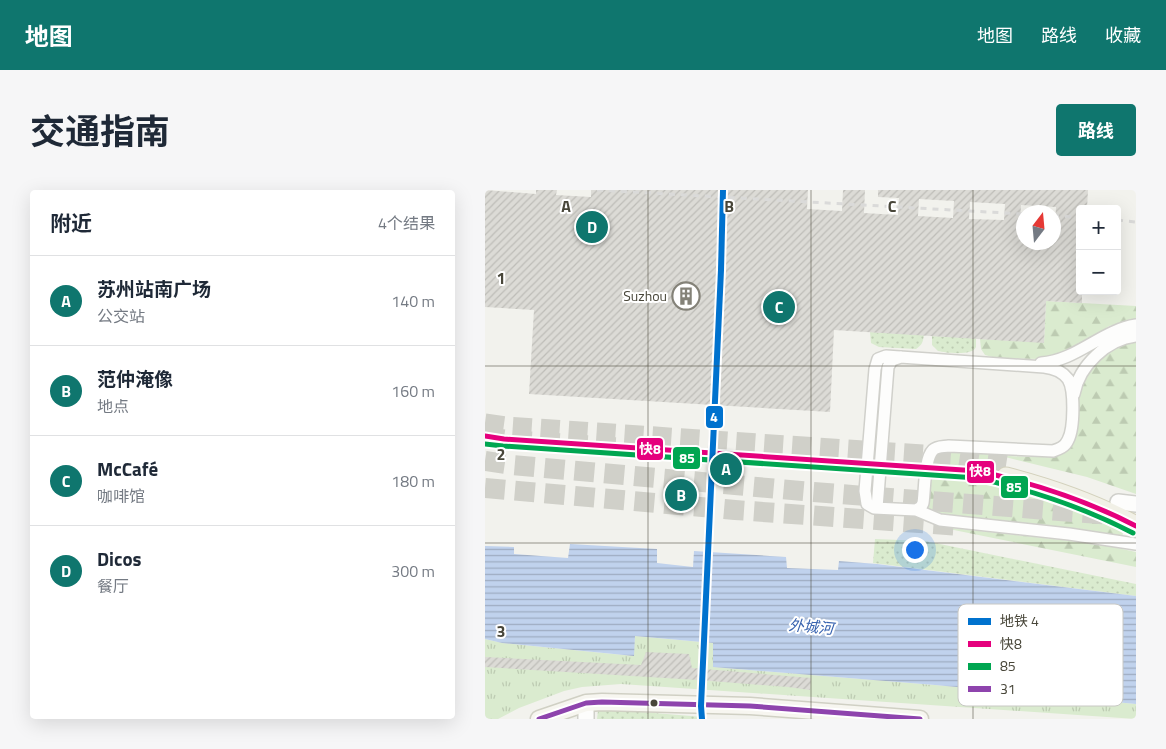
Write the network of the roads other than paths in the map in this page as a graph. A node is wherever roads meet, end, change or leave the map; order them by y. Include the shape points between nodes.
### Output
1 (1136, 325) edge
2 (1136, 336) edge
3 (1025, 364) junction
4 (1073, 403) junction
5 (1127, 503) edge
6 (916, 510) junction
7 (1136, 512) edge
8 (1136, 526) edge
9 (1136, 544) edge
10 (586, 711) edge
11 (539, 719) edge
12 (920, 719) edge

1 - 3 street via 1104,336 1053,363
2 - 4 street via 1109,347 1090,362 1078,379
3 - 4 street via 1051,368 1064,375 1072,389
3 - 6 street via 883,356 878,359 875,364 865,494 867,504 877,508
4 - 6 street via 1068,441 1053,451 937,448 928,460 923,502
5 - 7 main road
5 - 8 main road via 1066,481 1007,471
6 - 9 street via 940,520
10 - 11 main road
10 - 12 main road via 750,706

